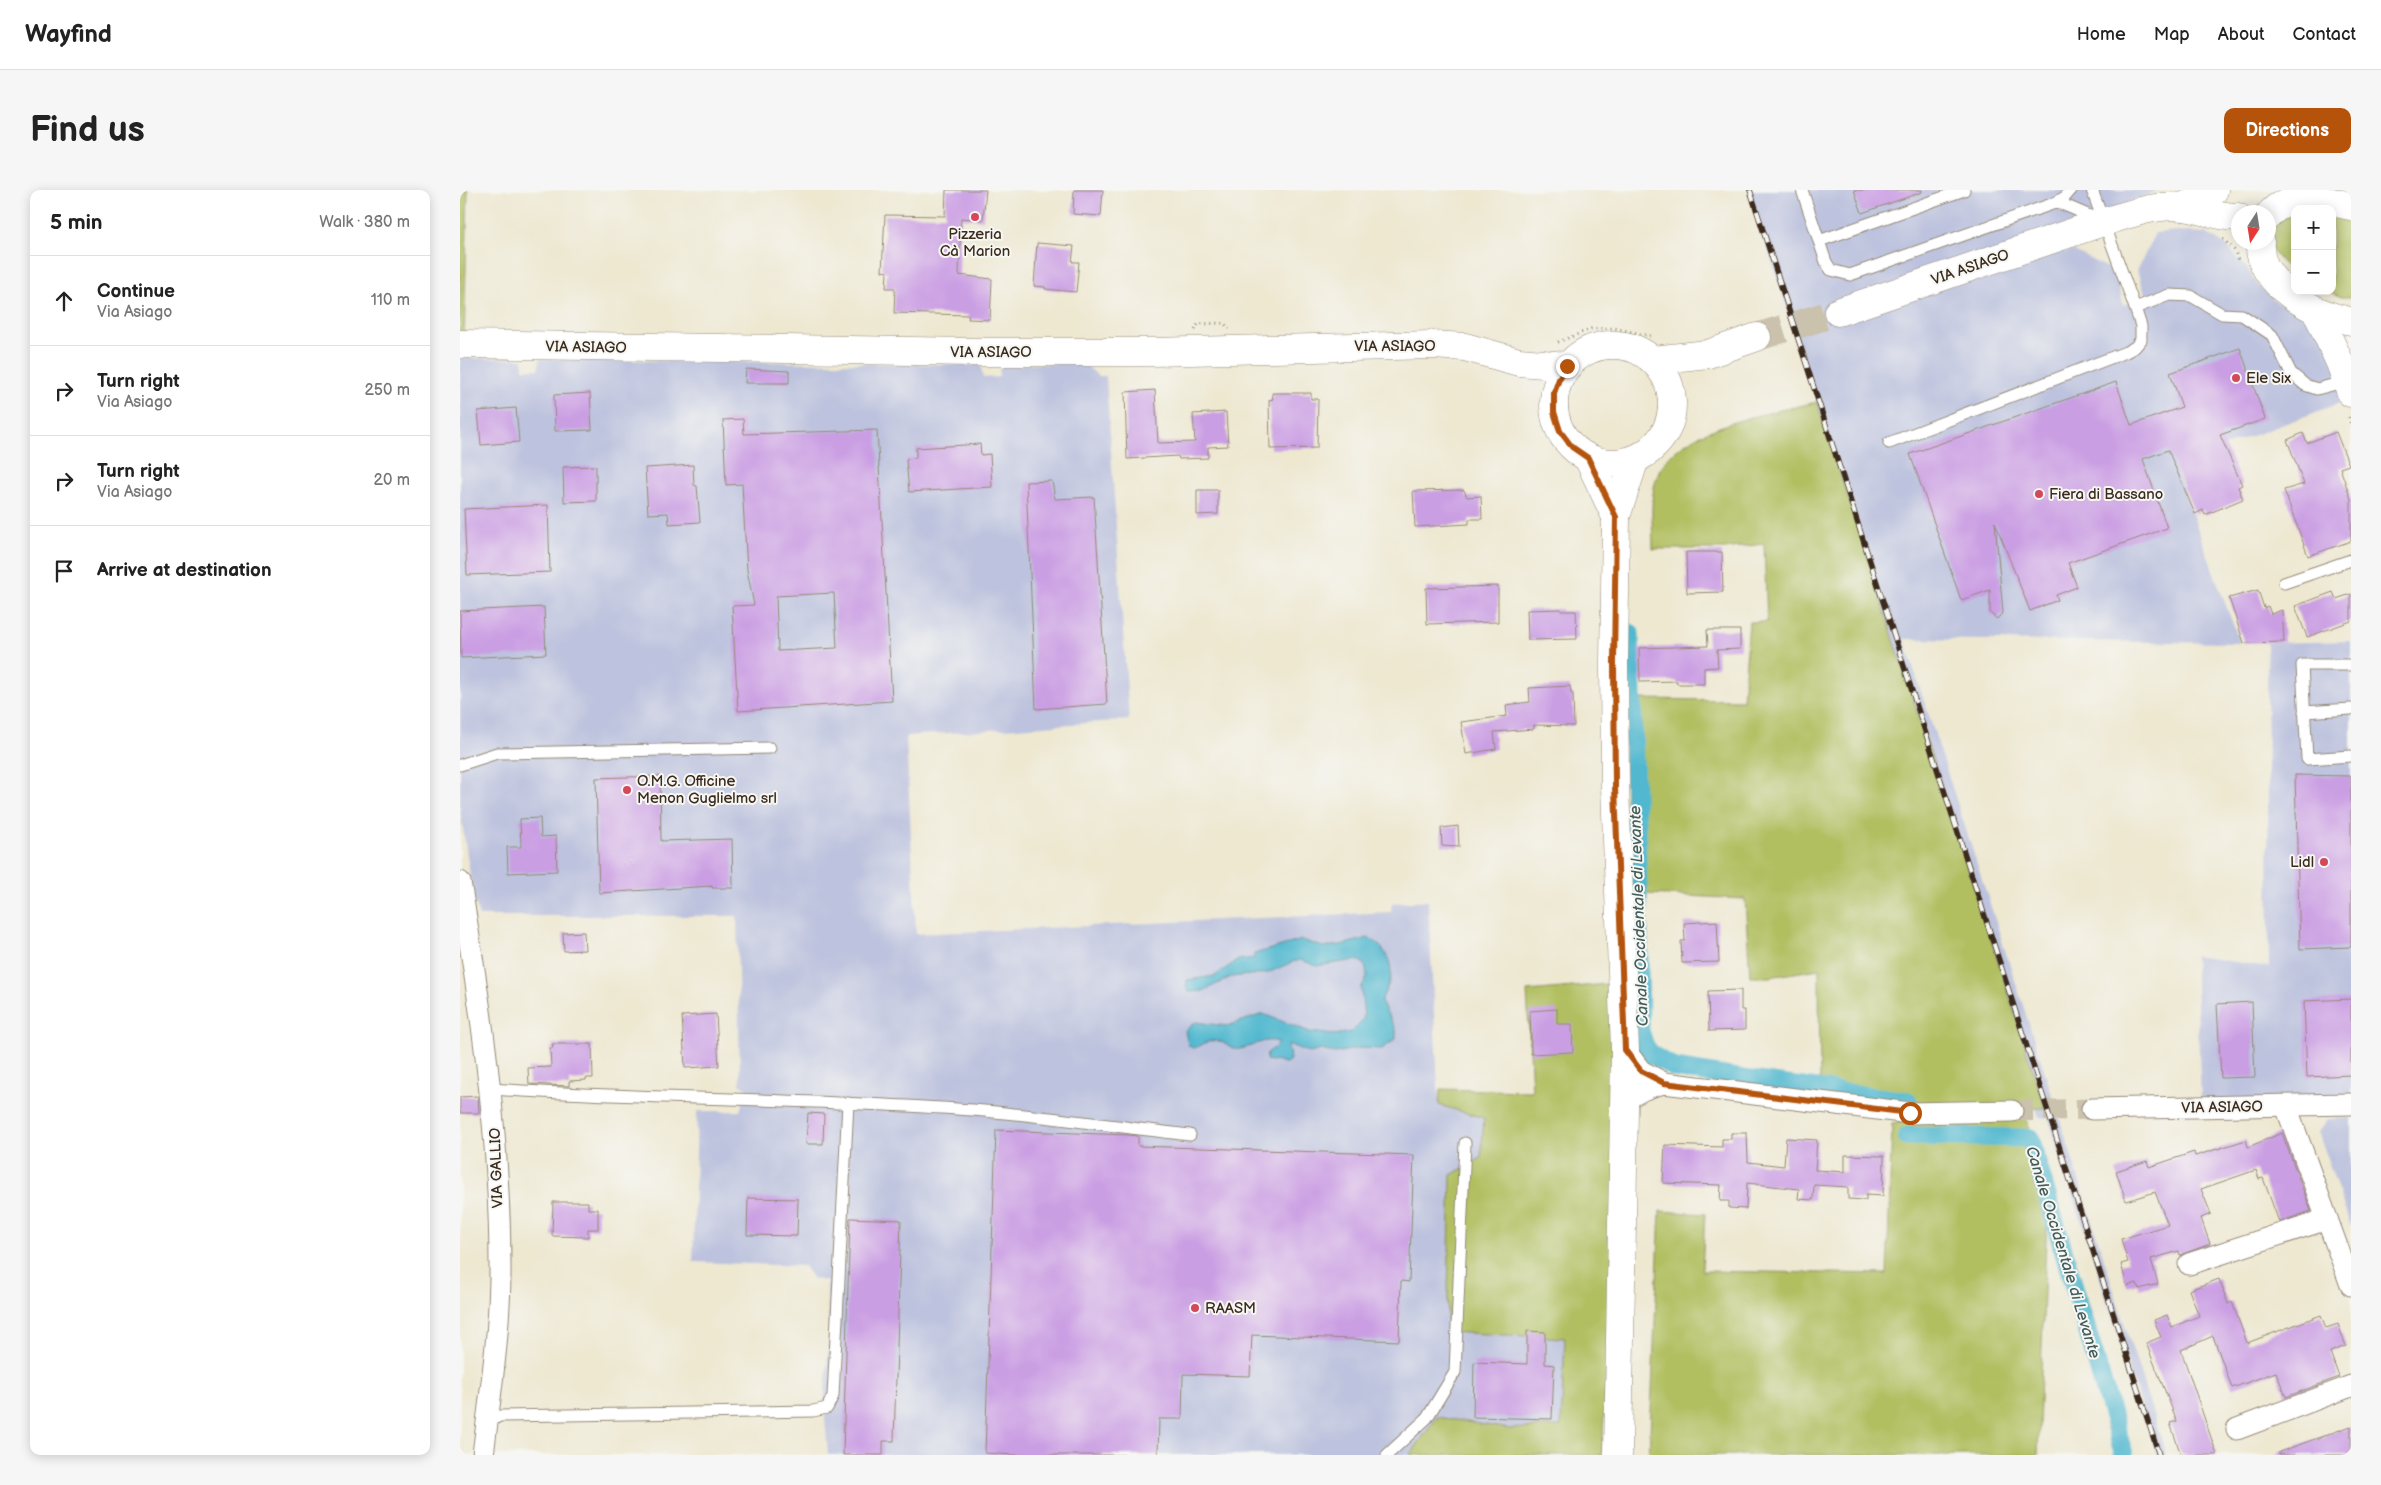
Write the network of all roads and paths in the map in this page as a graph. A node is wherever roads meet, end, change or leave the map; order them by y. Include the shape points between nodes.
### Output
1 (1802, 190) edge
2 (1964, 190) edge
3 (2071, 190) edge
4 (2084, 190) edge
5 (2092, 190) edge
6 (2214, 190) edge
7 (2329, 199) edge
8 (2054, 203) junction
9 (2183, 207) junction
10 (2276, 207) edge
11 (2100, 213) junction
12 (2231, 221) edge
13 (1819, 241) junction
14 (2257, 250) edge
15 (2135, 308) junction
16 (2316, 310) junction
17 (1838, 312) tunnel mouth
18 (2351, 321) edge
19 (1757, 337) tunnel mouth
20 (460, 344) edge
21 (1654, 349) junction
22 (1561, 354) junction
23 (1708, 354) junction
24 (1519, 362) junction
25 (1554, 393) junction
26 (1672, 394) junction
27 (2349, 397) edge
28 (2351, 425) edge
29 (1888, 443) dead end
30 (1588, 458) junction
31 (1635, 459) junction
32 (1616, 517) junction
33 (2351, 560) edge
34 (2284, 583) dead end
35 (2351, 664) edge
36 (2351, 709) edge
37 (2304, 712) junction
38 (770, 748) dead end
39 (2351, 756) edge
40 (460, 765) edge
41 (460, 882) edge
42 (1625, 1050) junction
43 (1664, 1083) junction
44 (490, 1089) junction
45 (1624, 1102) junction
46 (848, 1103) junction
47 (2351, 1104) edge
48 (2286, 1106) junction
49 (2092, 1109) tunnel mouth
50 (2012, 1111) tunnel mouth
51 (1190, 1135) dead end
52 (1465, 1144) dead end
53 (2327, 1219) junction
54 (2189, 1264) dead end
55 (2351, 1285) edge
56 (2351, 1386) edge
57 (487, 1424) junction
58 (2237, 1428) dead end
59 (483, 1455) edge
60 (1387, 1455) edge
61 (1618, 1455) edge

1 - 13 lane
2 - 13 lane
3 - 8 lane
4 - 11 lane
5 - 11 lane
6 - 9 main road
7 - 10 main road via 2295,200
8 - 11 lane
8 - 13 lane via 1850,275 1831,270
9 - 11 main road, VIA ASIAGO
9 - 12 main road
11 - 15 lane
11 - 17 main road, VIA ASIAGO
14 - 16 main road via 2270,276
15 - 27 lane via 2180,294 2191,296 2222,314 2242,314 2272,335 2291,373 2311,388
15 - 29 lane via 2141,326 2141,340 2126,352
16 - 18 main road
16 - 27 main road
19 - 23 main road
20 - 24 main road, VIA ASIAGO via 973,352 1153,352 1432,345 1464,347
21 - 22 main road via 1600,346 1582,353
21 - 22 path via 1614,328 1591,329
21 - 23 main road
21 - 26 main road
22 - 24 main road, VIA ASIAGO
22 - 25 main road
23 - 26 main road
24 - 25 main road, VIA ASIAGO
25 - 30 main road via 1554,412 1560,431 1572,447
26 - 31 main road via 1672,414 1665,433 1652,448
27 - 28 path
30 - 31 main road via 1620,463
30 - 32 main road
31 - 32 main road
32 - 42 main road via 1615,787
33 - 34 lane
35 - 37 lane via 2302,665
36 - 37 lane
37 - 39 lane via 2307,759
38 - 40 lane via 497,753
41 - 44 street, VIA GALLIO
42 - 43 street via 1641,1071
42 - 45 main road
43 - 45 street via 1640,1091
43 - 50 street via 1910,1113
44 - 46 lane via 590,1096
44 - 57 street, VIA GALLIO via 500,1277 496,1356
45 - 61 main road
46 - 51 lane via 975,1110
46 - 57 lane via 833,1396 827,1408 813,1411 499,1416
47 - 48 street, VIA ASIAGO
48 - 49 street, VIA ASIAGO
48 - 53 street
52 - 60 lane via 1456,1372 1427,1418
53 - 54 street
53 - 55 street
56 - 58 street
57 - 59 street, VIA GALLIO

